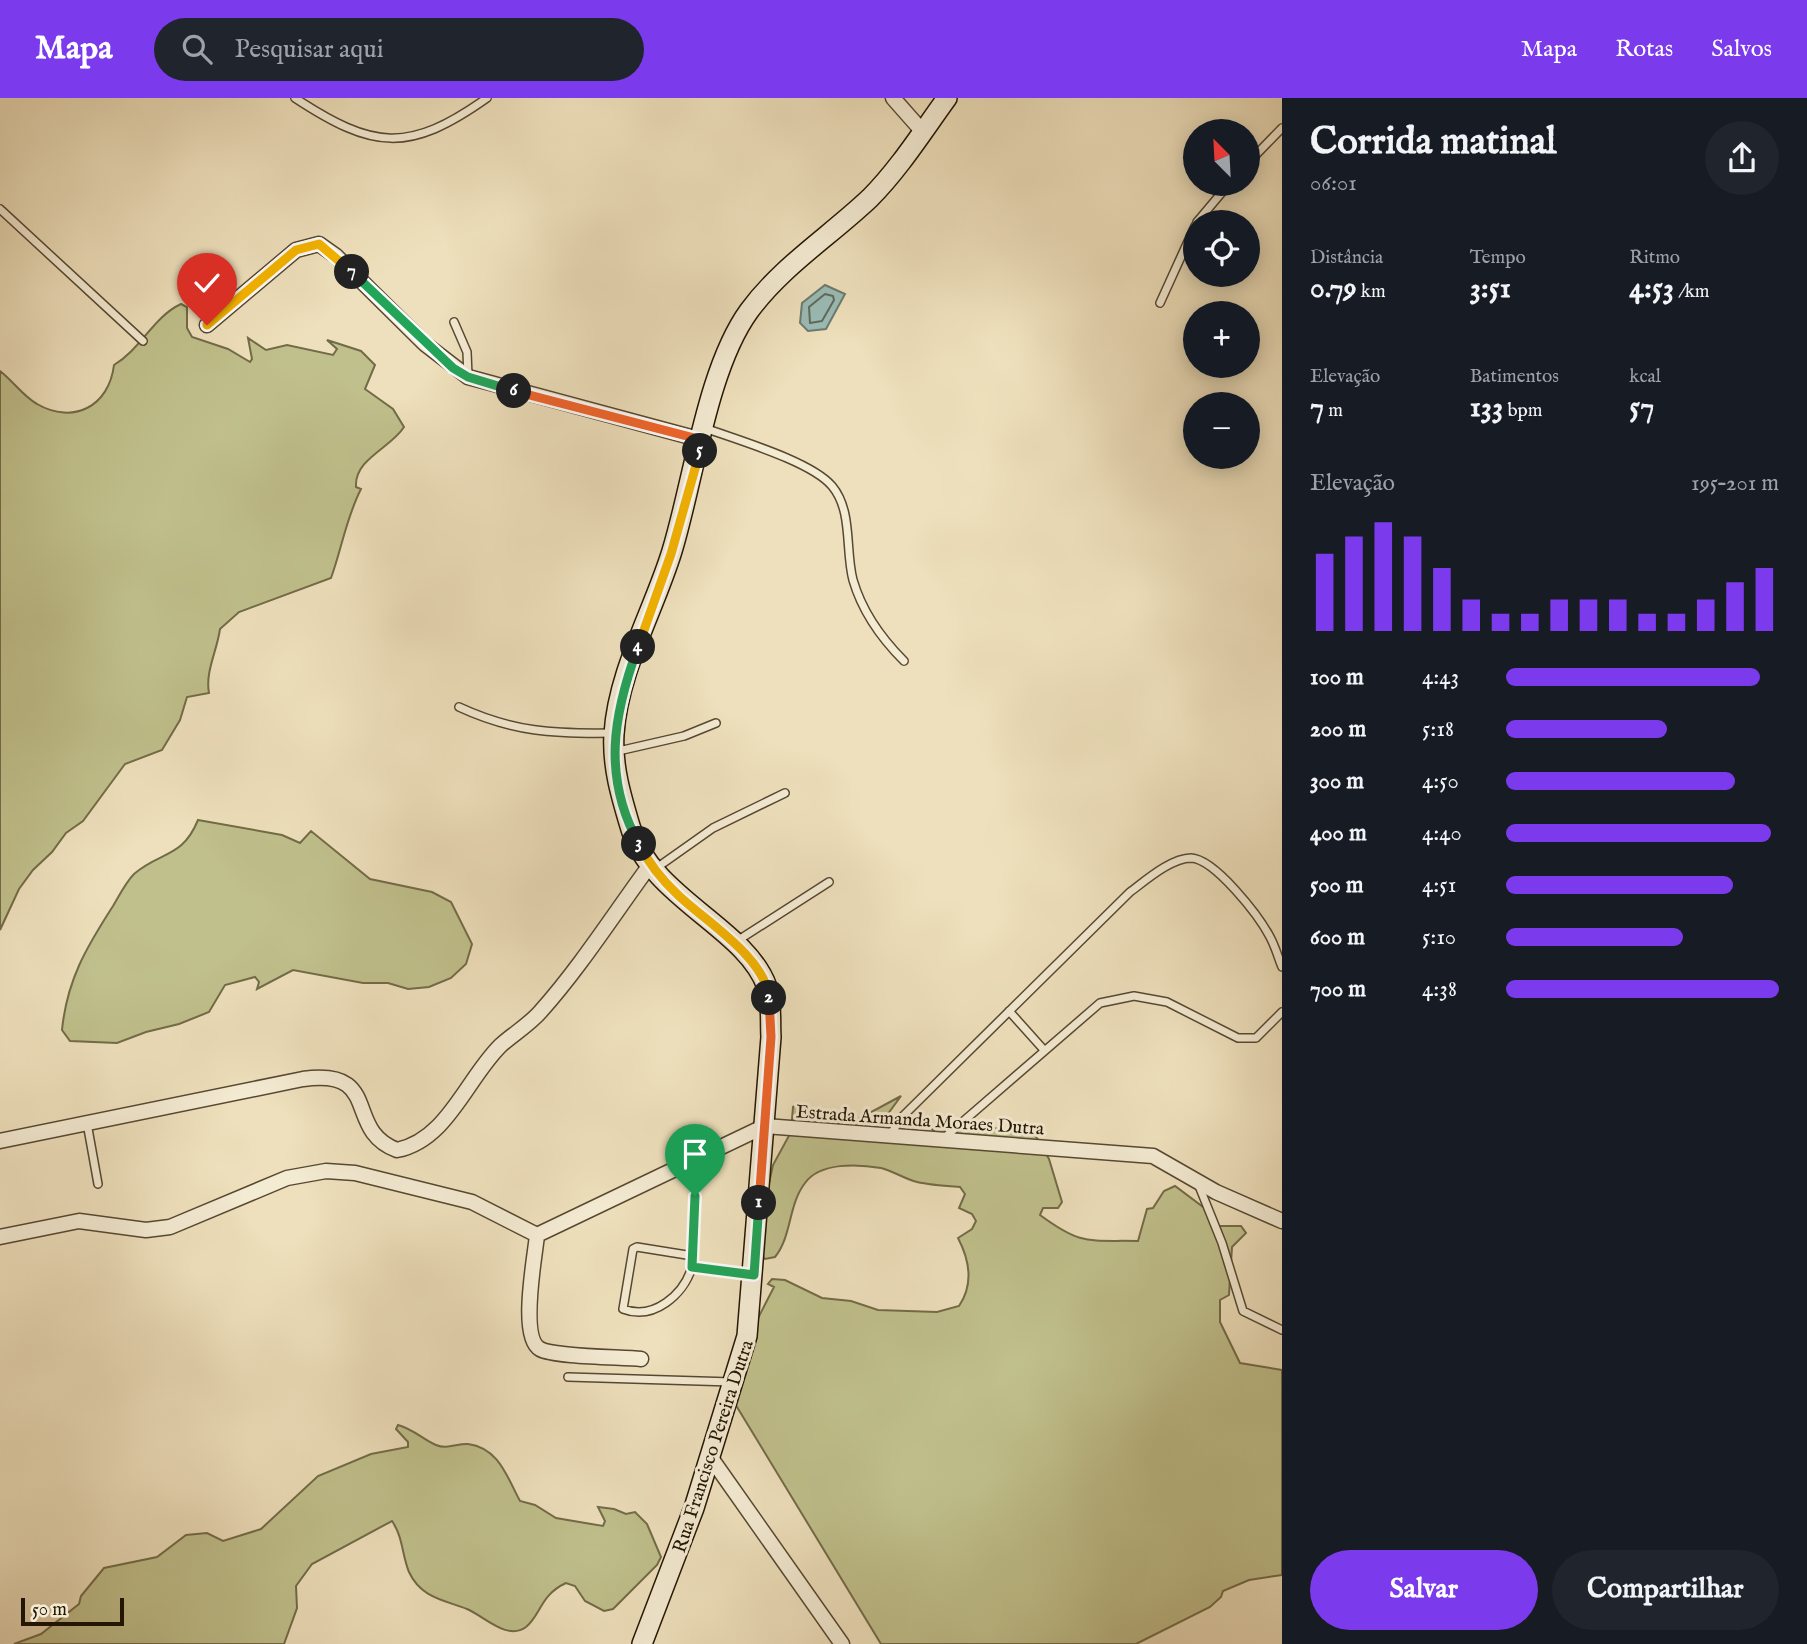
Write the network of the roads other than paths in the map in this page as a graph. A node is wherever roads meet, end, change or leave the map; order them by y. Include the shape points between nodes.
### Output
1 (295, 98) edge
2 (486, 98) edge
3 (893, 98) edge
4 (947, 98) edge
5 (1282, 128) edge
6 (923, 132) junction
7 (1260, 151) edge
8 (1219, 196) edge
9 (0, 209) edge
10 (1208, 210) edge
11 (1183, 253) edge
12 (1160, 303) dead end
13 (454, 322) dead end
14 (207, 325) dead end
15 (143, 341) dead end
16 (468, 377) junction
17 (704, 434) junction
18 (904, 661) dead end
19 (459, 707) dead end
20 (716, 723) dead end
21 (614, 742) junction
22 (785, 793) dead end
23 (652, 867) junction
24 (829, 882) dead end
25 (734, 944) junction
26 (1282, 967) edge
27 (1009, 1011) junction
28 (1282, 1012) edge
29 (1044, 1050) junction
30 (87, 1123) junction
31 (765, 1126) junction
32 (890, 1136) junction
33 (942, 1140) junction
34 (0, 1141) edge
35 (1198, 1182) junction
36 (98, 1184) dead end
37 (695, 1196) dead end
38 (1282, 1221) edge
39 (537, 1235) junction
40 (0, 1237) edge
41 (693, 1256) junction
42 (692, 1267) junction
43 (754, 1275) junction
44 (1282, 1330) edge
45 (641, 1359) dead end
46 (568, 1377) dead end
47 (735, 1382) junction
48 (711, 1458) junction
49 (642, 1644) edge
50 (842, 1644) edge

1 - 2 lane via 346,129 383,140 416,136 457,119
3 - 6 street
4 - 6 main road, Rua Francisco Pereira Dutra
5 - 7 lane
6 - 17 main road, Rua Francisco Pereira Dutra via 871,197 783,272 749,311 729,345
8 - 10 lane
9 - 15 lane
11 - 12 lane
13 - 16 lane via 467,352
14 - 16 street via 296,250 319,244 425,344
16 - 17 street
17 - 18 lane via 778,455 831,484 843,502 853,580 884,641
17 - 21 main road, Rua Francisco Pereira Dutra via 671,554 618,705
19 - 21 lane via 517,729
20 - 21 lane via 684,736
21 - 23 main road, Rua Francisco Pereira Dutra via 617,782 631,831
22 - 23 lane via 713,828
23 - 25 main road, Rua Francisco Pereira Dutra
23 - 30 street via 538,1015 500,1046 432,1135 411,1147 397,1150 383,1142 371,1130 358,1096 332,1076
24 - 25 lane
25 - 31 main road, Rua Francisco Pereira Dutra via 755,966 768,990 771,1037
26 - 27 lane via 1270,937 1249,906 1208,864 1190,858 1166,867 1129,892
27 - 29 lane
27 - 32 lane via 902,1118
28 - 29 lane via 1256,1038 1238,1038 1167,1002 1134,996 1100,1003
29 - 33 lane
30 - 34 street
30 - 36 lane
31 - 32 street, Estrada Armanda Moraes Dutra
31 - 39 street
31 - 43 main road, Rua Francisco Pereira Dutra
32 - 33 street, Estrada Armanda Moraes Dutra
33 - 35 street, Estrada Armanda Moraes Dutra via 1153,1156
35 - 38 street, Estrada Armanda Moraes Dutra
35 - 44 lane via 1243,1311
37 - 41 lane
39 - 40 street via 472,1202 355,1173 326,1171 288,1178 170,1227 146,1230 79,1221
39 - 45 street via 528,1323 533,1343 541,1350
41 - 42 lane
41 - 42 lane via 637,1247 623,1310 655,1310 686,1286
42 - 43 lane
43 - 47 main road, Rua Francisco Pereira Dutra via 747,1336
46 - 47 lane
47 - 48 main road, Rua Francisco Pereira Dutra
48 - 49 main road, Rua Francisco Pereira Dutra
48 - 50 street

